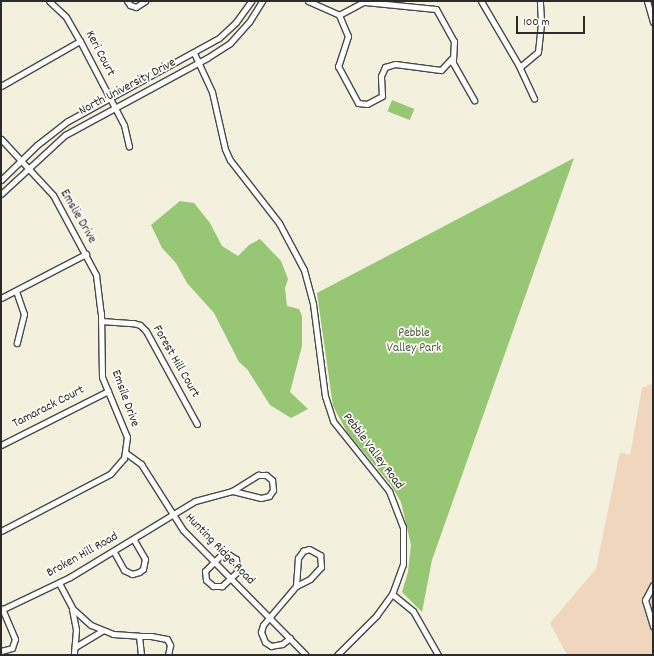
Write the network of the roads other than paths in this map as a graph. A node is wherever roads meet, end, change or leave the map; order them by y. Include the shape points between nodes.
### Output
1 (49, 1) edge
2 (127, 1) edge
3 (145, 1) edge
4 (251, 1) edge
5 (262, 1) edge
6 (308, 1) edge
7 (365, 1) edge
8 (481, 1) edge
9 (540, 1) edge
10 (647, 1) edge
11 (339, 15) junction
12 (653, 22) edge
13 (80, 41) junction
14 (194, 53) junction
15 (452, 58) junction
16 (198, 63) junction
17 (520, 67) junction
18 (1, 86) edge
19 (110, 98) junction
20 (534, 99) dead end
21 (474, 100) dead end
22 (115, 107) junction
23 (1, 139) edge
24 (129, 146) dead end
25 (21, 160) junction
26 (27, 168) junction
27 (1, 180) edge
28 (1, 194) edge
29 (86, 254) junction
30 (96, 275) joint
31 (16, 291) junction
32 (1, 298) edge
33 (101, 321) junction
34 (17, 343) dead end
35 (108, 391) junction
36 (197, 424) dead end
37 (1, 445) edge
38 (126, 453) junction
39 (232, 491) junction
40 (172, 516) junction
41 (1, 531) edge
42 (134, 540) junction
43 (114, 552) junction
44 (213, 561) junction
45 (230, 579) junction
46 (59, 583) junction
47 (296, 586) junction
48 (651, 586) edge
49 (392, 594) junction
50 (72, 606) junction
51 (2, 609) edge
52 (270, 618) junction
53 (653, 627) edge
54 (102, 630) junction
55 (139, 636) junction
56 (290, 638) junction
57 (75, 647) junction
58 (1, 651) edge
59 (74, 655) edge
60 (141, 655) edge
61 (168, 655) edge
62 (306, 655) edge
63 (337, 655) edge
64 (438, 655) edge

1 - 13 street, Keri Court via 66,17
2 - 3 street via 136,7
4 - 14 street, North University Drive via 224,34
5 - 16 street, North University Drive via 234,38
6 - 11 street
7 - 11 street
7 - 15 street via 436,9 454,41
8 - 17 street
9 - 17 street via 538,52
10 - 12 street
11 - 15 street via 348,36 338,66 358,103 367,104 382,96 381,76 385,68 395,64 441,70
13 - 18 street
13 - 19 street, Keri Court
14 - 16 street, Pebble Valley Road
14 - 19 street, North University Drive
15 - 21 street
16 - 22 street, North University Drive
16 - 49 street, Pebble Valley Road via 216,104 226,152 288,235 304,270 313,304 325,396 333,421 388,491 399,512 404,527 405,551 400,575
17 - 20 street
19 - 22 street, Keri Court
19 - 25 street, North University Drive via 51,133
22 - 24 street, Keri Court via 126,130
22 - 26 street, North University Drive via 65,135
23 - 25 street, Emslie Drive
25 - 26 street, Emslie Drive
25 - 27 street, North University Drive
26 - 28 street, North University Drive
26 - 29 street, Emslie Drive via 54,195
29 - 30 street, Emslie Drive
29 - 31 street
30 - 33 street, Emsile Drive
31 - 32 street
31 - 34 street via 24,314
33 - 35 street, Emsile Drive via 102,377
33 - 36 street, Forest Hill Court via 133,323 146,331
35 - 37 street, Tamarack Court
35 - 38 street, Emsile Drive via 127,437
38 - 40 street, Hunting Ridge Road via 141,464
38 - 41 street via 110,474
39 - 39 street via 263,498 271,494 274,484 268,476 260,474
39 - 40 street, Broken Hill Road via 195,502
40 - 42 street, Broken Hill Road
40 - 44 street, Hunting Ridge Road
42 - 43 street, Broken Hill Road
42 - 43 street via 144,559 143,569 139,572 132,574 124,570
43 - 46 street, Broken Hill Road
44 - 45 street, Hunting Ridge Road
44 - 45 street via 223,554 235,557 238,568
44 - 45 street via 205,571 208,583 219,587
45 - 52 street, Hunting Ridge Road
46 - 50 street
46 - 51 street, Broken Hill Road
47 - 47 street via 310,579 321,567 322,558 316,550 309,549 301,554 296,573
47 - 52 street
48 - 53 street via 645,600
49 - 63 street, Pebble Valley Road via 377,615
49 - 64 street via 414,611
50 - 54 street via 86,622
50 - 57 street
51 - 58 street via 15,639 12,648
52 - 56 street, Hunting Ridge Road
52 - 56 street via 261,628 261,636 265,642 271,646 279,646
54 - 55 street
54 - 57 street
55 - 60 street
55 - 61 street via 165,638 170,645
56 - 62 street, Hunting Ridge Road
57 - 59 street

